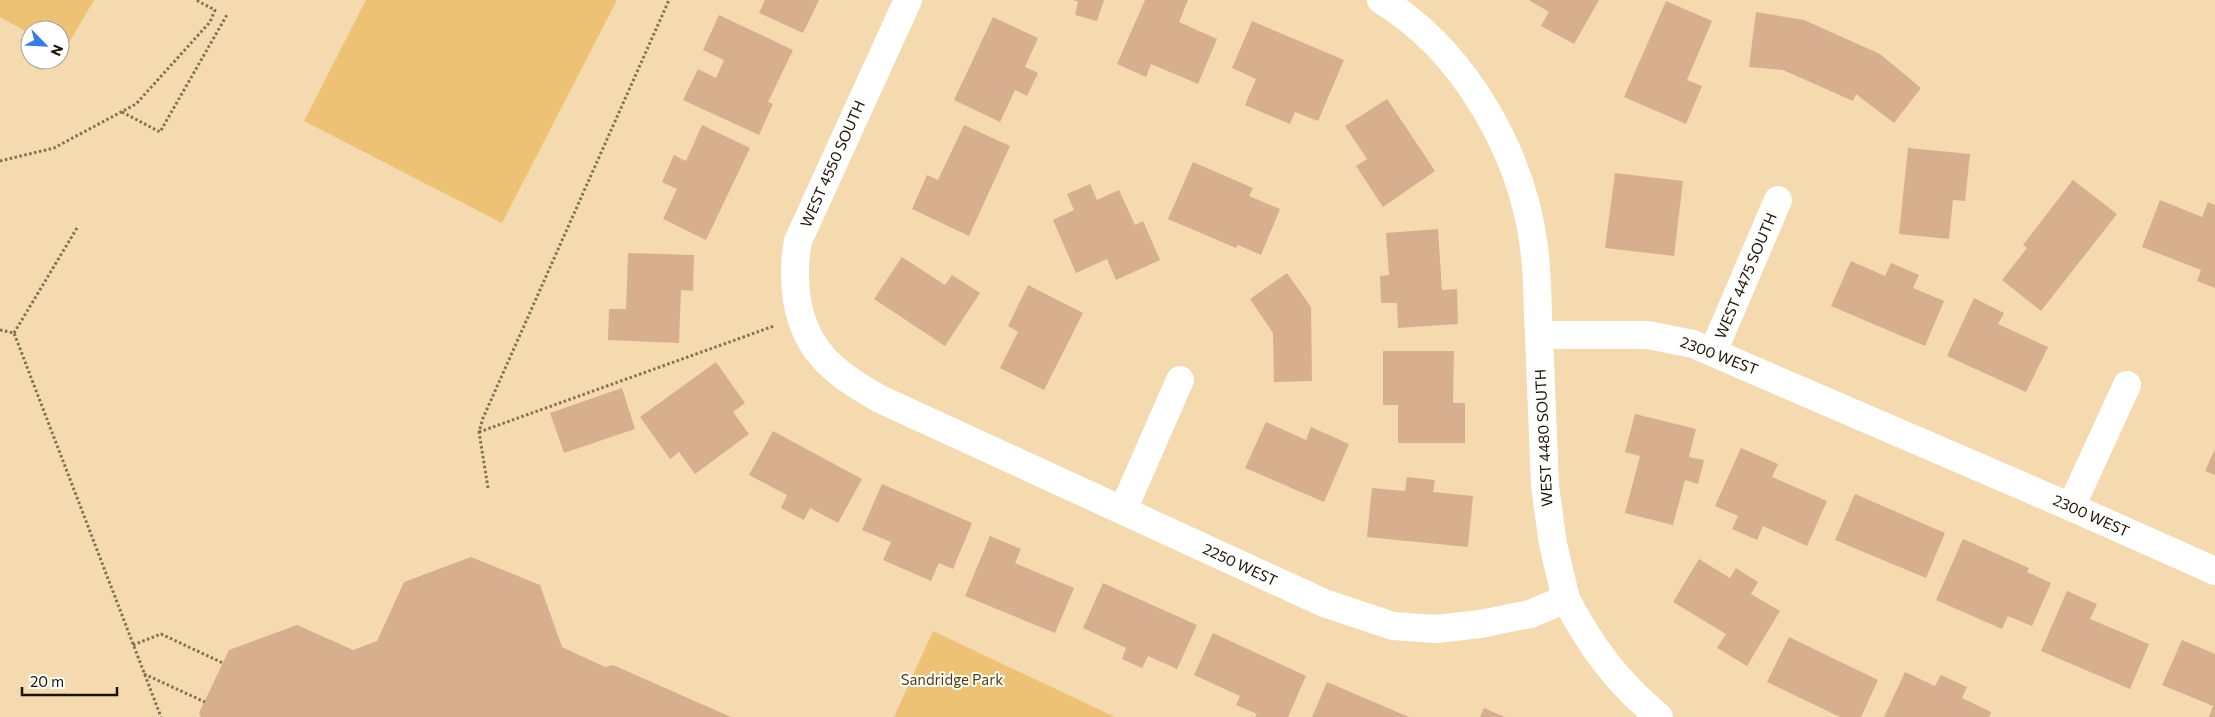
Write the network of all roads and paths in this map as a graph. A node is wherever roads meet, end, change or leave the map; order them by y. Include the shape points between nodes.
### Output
1 (196, 0) edge
2 (669, 0) edge
3 (908, 0) edge
4 (1381, 0) edge
5 (228, 13) dead end
6 (122, 112) junction
7 (0, 161) edge
8 (1778, 200) dead end
9 (78, 228) dead end
10 (778, 324) dead end
11 (0, 330) edge
12 (14, 333) junction
13 (808, 335) joint
14 (1539, 335) junction
15 (1714, 352) junction
16 (1180, 380) dead end
17 (2127, 385) dead end
18 (479, 432) junction
19 (488, 488) dead end
20 (2071, 507) junction
21 (1123, 510) junction
22 (2215, 571) edge
23 (1566, 599) junction
24 (133, 645) junction
25 (223, 663) dead end
26 (144, 674) junction
27 (205, 702) dead end
28 (160, 717) edge
29 (1659, 717) edge

1 - 6 path via 215,10 210,22 136,104
2 - 18 path
3 - 13 street, WEST 4550 SOUTH via 798,241 794,280
4 - 14 street via 1429,37 1456,68 1499,133 1514,164 1534,248
5 - 6 path via 160,132
6 - 7 path via 54,148
8 - 15 street, WEST 4475 SOUTH
9 - 12 path
10 - 18 path
11 - 12 path
12 - 24 path
13 - 21 street, 2250 WEST via 821,355 838,371 880,400
14 - 15 street, 2300 WEST via 1648,335 1672,338
14 - 23 street, WEST 4480 SOUTH via 1544,486
15 - 20 street, 2300 WEST
16 - 21 street
17 - 20 street
18 - 19 path
20 - 22 street, 2300 WEST
21 - 23 street, 2250 WEST via 1324,603 1393,626 1436,629 1480,624 1530,614
23 - 29 street via 1581,628 1613,674
24 - 25 path via 161,634
24 - 26 path
26 - 27 path
26 - 28 path

